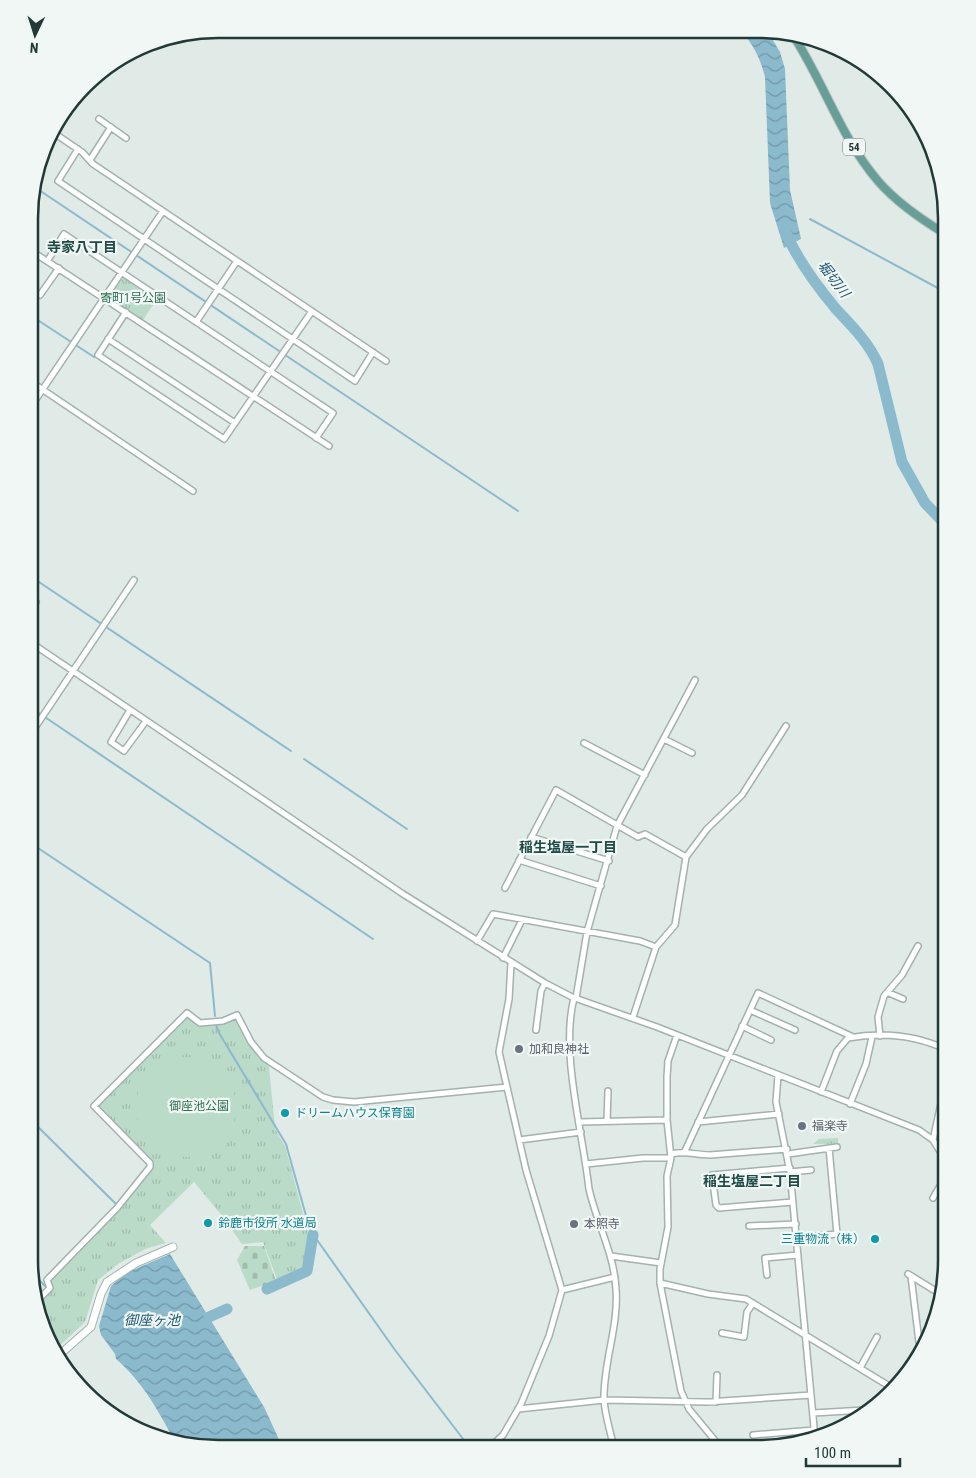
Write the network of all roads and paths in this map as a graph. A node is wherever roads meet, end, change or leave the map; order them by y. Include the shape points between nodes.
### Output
1 (797, 42) edge
2 (99, 119) dead end
3 (111, 127) junction
4 (58, 135) edge
5 (126, 138) dead end
6 (78, 149) junction
7 (90, 160) junction
8 (163, 211) junction
9 (938, 229) edge
10 (144, 239) junction
11 (38, 254) edge
12 (48, 260) junction
13 (236, 261) junction
14 (59, 268) junction
15 (122, 272) junction
16 (218, 288) junction
17 (40, 295) dead end
18 (104, 298) junction
19 (126, 312) junction
20 (312, 312) junction
21 (196, 322) junction
22 (108, 339) junction
23 (292, 339) junction
24 (374, 352) junction
25 (386, 361) dead end
26 (270, 371) junction
27 (38, 386) edge
28 (43, 389) junction
29 (38, 396) edge
30 (253, 396) junction
31 (235, 423) junction
32 (316, 438) junction
33 (329, 446) dead end
34 (194, 492) dead end
35 (134, 580) dead end
36 (38, 647) edge
37 (73, 671) junction
38 (695, 680) dead end
39 (130, 710) junction
40 (146, 721) junction
41 (38, 723) edge
42 (786, 726) dead end
43 (664, 739) junction
44 (584, 743) dead end
45 (692, 754) dead end
46 (645, 775) junction
47 (617, 826) junction
48 (531, 837) junction
49 (686, 857) junction
50 (519, 860) junction
51 (609, 861) junction
52 (601, 886) junction
53 (506, 888) dead end
54 (522, 920) junction
55 (588, 932) junction
56 (477, 941) junction
57 (918, 946) dead end
58 (656, 947) junction
59 (503, 958) junction
60 (511, 963) junction
61 (545, 983) junction
62 (889, 993) junction
63 (575, 998) junction
64 (903, 999) dead end
65 (750, 1010) junction
66 (633, 1017) junction
67 (742, 1026) junction
68 (536, 1030) dead end
69 (795, 1030) dead end
70 (677, 1035) junction
71 (880, 1036) junction
72 (853, 1037) junction
73 (872, 1037) junction
74 (771, 1040) dead end
75 (938, 1047) edge
76 (728, 1055) junction
77 (778, 1075) junction
78 (507, 1087) junction
79 (608, 1091) dead end
80 (821, 1092) junction
81 (850, 1104) junction
82 (779, 1114) junction
83 (938, 1117) edge
84 (667, 1120) junction
85 (607, 1121) junction
86 (580, 1122) junction
87 (698, 1122) junction
88 (582, 1132) junction
89 (519, 1140) junction
90 (933, 1140) junction
91 (837, 1147) dead end
92 (829, 1148) junction
93 (938, 1148) edge
94 (685, 1151) junction
95 (787, 1151) junction
96 (671, 1156) junction
97 (586, 1164) junction
98 (790, 1170) junction
99 (812, 1170) dead end
100 (938, 1189) edge
101 (933, 1198) dead end
102 (793, 1202) junction
103 (796, 1224) junction
104 (749, 1226) dead end
105 (796, 1238) junction
106 (173, 1247) dead end
107 (798, 1255) junction
108 (611, 1256) junction
109 (661, 1263) junction
110 (766, 1275) dead end
111 (615, 1277) junction
112 (660, 1283) junction
113 (562, 1290) junction
114 (936, 1291) edge
115 (41, 1297) edge
116 (753, 1303) junction
117 (722, 1334) dead end
118 (805, 1335) junction
119 (877, 1337) dead end
120 (919, 1342) edge
121 (63, 1352) edge
122 (860, 1368) junction
123 (717, 1375) dead end
124 (889, 1385) edge
125 (811, 1396) junction
126 (604, 1400) junction
127 (685, 1402) junction
128 (716, 1402) junction
129 (518, 1409) junction
130 (857, 1410) edge
131 (813, 1413) junction
132 (814, 1430) joint
133 (753, 1436) dead end
134 (498, 1440) edge
135 (612, 1440) edge
136 (715, 1440) edge

1 - 9 main road, 54 via 843,129 869,169 907,208
2 - 3 street
3 - 5 street
3 - 7 street
4 - 6 street
6 - 7 street
6 - 10 street via 58,181
7 - 8 street
8 - 10 street
8 - 13 street
10 - 15 street
10 - 16 street
11 - 12 street
12 - 14 street
12 - 15 street via 64,234
13 - 16 street
13 - 20 street
14 - 17 street
14 - 18 street
15 - 18 street
15 - 21 street
16 - 21 street
16 - 23 street
18 - 19 street
18 - 28 street
19 - 22 street
19 - 30 street
20 - 23 street
20 - 24 street
21 - 26 street
22 - 31 street
22 - 31 street via 98,355 216,434 224,439
23 - 24 street via 355,381
23 - 26 street
24 - 25 street
26 - 30 street
26 - 32 street via 333,413
27 - 28 street
28 - 29 street
28 - 34 street
30 - 31 street
30 - 32 street
32 - 33 street
35 - 37 street
36 - 37 street
37 - 39 street
37 - 41 street
38 - 43 street
39 - 40 street
39 - 40 street via 110,742 124,751
40 - 56 street
42 - 49 street via 742,795 707,829
43 - 45 street
43 - 46 street
44 - 46 street
46 - 47 street
47 - 48 street via 556,790
47 - 49 street via 638,838 645,834
47 - 51 street
48 - 50 street
48 - 51 street
49 - 58 street via 675,925
50 - 52 street
50 - 53 street
51 - 52 street
52 - 55 street
54 - 55 street via 547,922
54 - 56 street via 493,914
54 - 59 street
55 - 58 street
55 - 63 street
56 - 59 street
57 - 62 street
58 - 66 street
59 - 60 street
60 - 61 street
60 - 78 street via 509,1000 499,1052
61 - 63 street
61 - 68 street
62 - 64 street
62 - 71 street via 884,996 878,1017
63 - 66 street
63 - 86 street via 571,1009 571,1048
65 - 67 street
65 - 69 street
65 - 72 street via 758,993
66 - 70 street
67 - 74 street
67 - 76 street
70 - 76 street
70 - 84 street via 668,1061
71 - 73 street
71 - 75 street via 908,1036
72 - 73 street
72 - 80 street via 848,1038 837,1052
73 - 81 street via 866,1064
76 - 77 street
76 - 87 street
77 - 80 street
77 - 82 street via 776,1097
78 - 89 street
78 - 115 street via 354,1102 333,1100 323,1097 264,1058 251,1042 237,1015 223,1021 200,1023 187,1013 94,1106 150,1163 150,1167 118,1208 46,1280 50,1288
79 - 85 street
80 - 81 street
81 - 90 street via 919,1130
82 - 87 street
82 - 95 street
83 - 90 street
84 - 85 street
84 - 96 street
85 - 86 street
86 - 88 street
87 - 94 street
88 - 89 street
88 - 97 street
89 - 113 street
90 - 93 street
91 - 92 street
92 - 95 street
92 - 105 street via 837,1234
94 - 95 street via 710,1155
94 - 96 street
95 - 98 street
96 - 97 street
96 - 109 street via 667,1176 668,1227
97 - 108 street via 593,1208
98 - 99 street
98 - 102 street
98 - 102 street via 712,1175 719,1208
100 - 101 street
102 - 103 street
103 - 104 street
103 - 105 street
105 - 107 street
106 - 121 street via 136,1263 108,1282 91,1327
107 - 110 street via 765,1258
107 - 118 street
108 - 109 street
108 - 111 street
109 - 112 street
111 - 113 street
111 - 126 street via 616,1321
112 - 116 street via 708,1294 740,1297
112 - 127 street
113 - 129 street via 549,1336
114 - 120 street via 909,1275
116 - 117 street via 748,1312 744,1337
116 - 118 street
118 - 122 street
118 - 125 street
119 - 122 street
122 - 124 street
123 - 128 street
125 - 128 street
125 - 131 street
126 - 127 street
126 - 129 street
126 - 135 street
127 - 128 street
127 - 136 street
129 - 134 street
130 - 131 street
131 - 132 street
132 - 133 street

